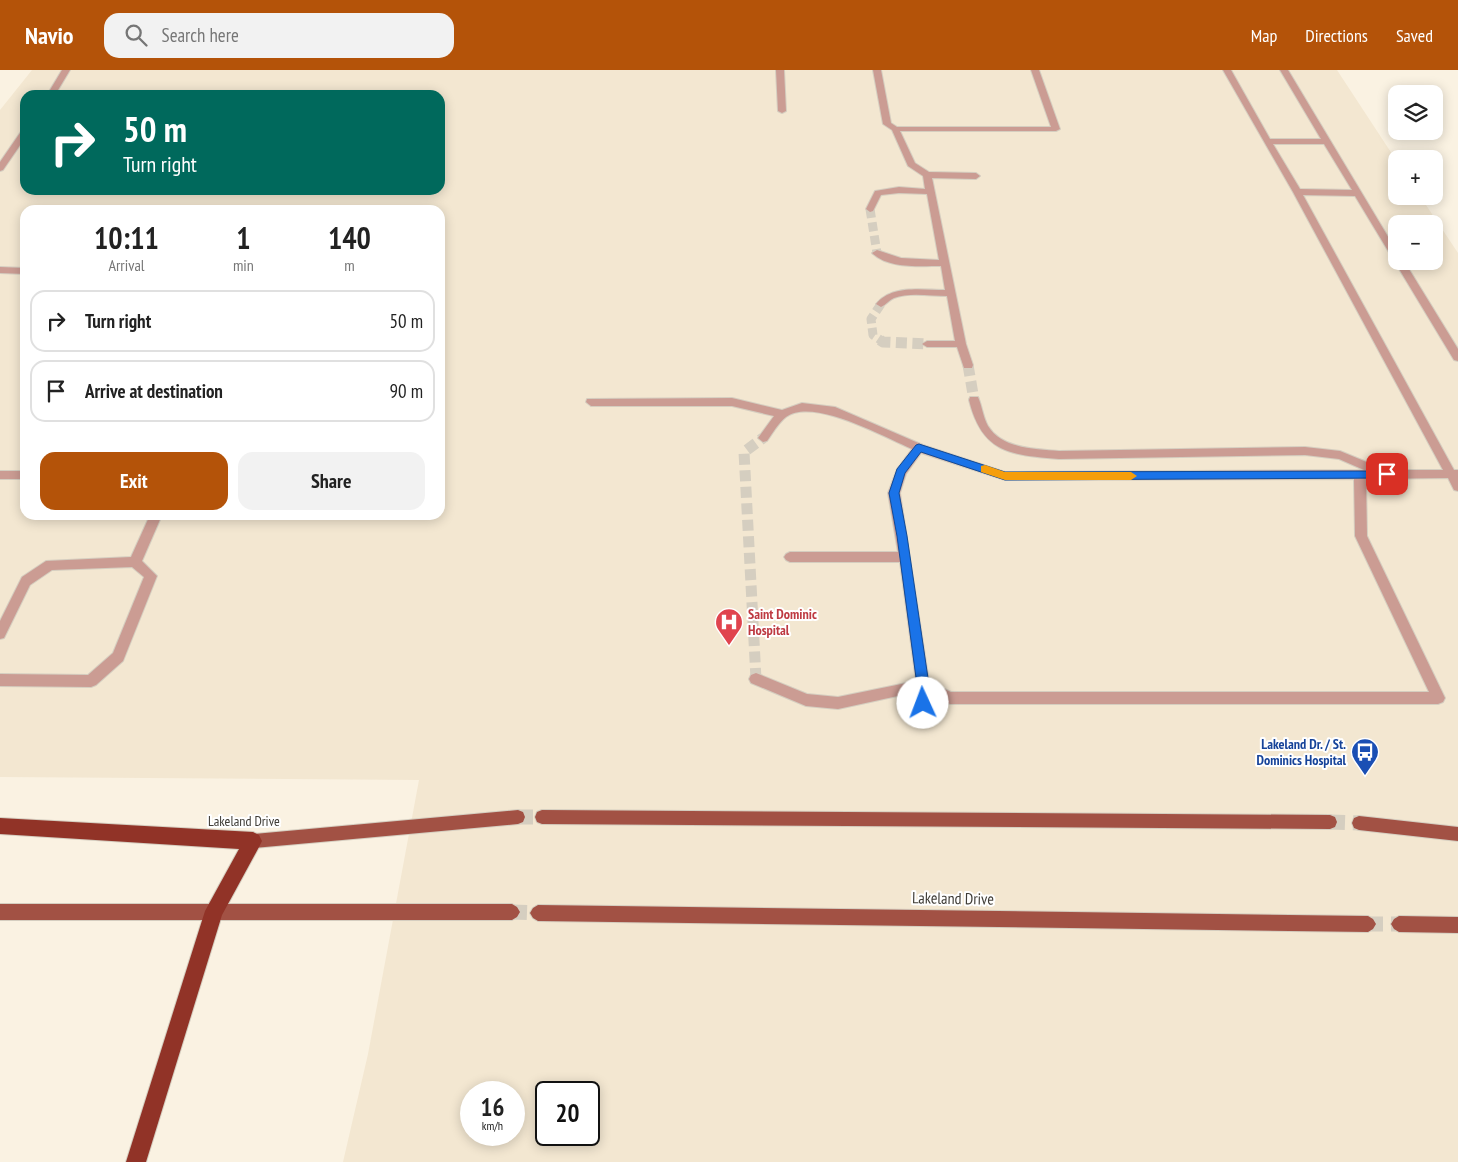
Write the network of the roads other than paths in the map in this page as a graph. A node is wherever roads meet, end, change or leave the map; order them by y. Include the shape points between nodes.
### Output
1 (66, 70) edge
2 (780, 70) edge
3 (876, 70) edge
4 (1035, 70) edge
5 (1226, 70) edge
6 (1284, 70) edge
7 (54, 90) edge
8 (782, 111) dead end
9 (895, 129) junction
10 (20, 139) edge
11 (1267, 141) junction
12 (1326, 142) junction
13 (0, 168) edge
14 (927, 175) junction
15 (976, 176) dead end
16 (929, 192) junction
17 (1297, 192) junction
18 (1356, 193) junction
19 (870, 208) dead end
20 (1388, 244) edge
21 (877, 253) dead end
22 (944, 263) junction
23 (0, 270) edge
24 (1405, 270) edge
25 (20, 271) edge
26 (950, 293) junction
27 (881, 304) tunnel mouth
28 (927, 344) tunnel mouth
29 (961, 344) junction
30 (1458, 357) edge
31 (968, 365) tunnel mouth
32 (974, 400) tunnel mouth
33 (591, 402) dead end
34 (782, 414) junction
35 (763, 438) tunnel mouth
36 (919, 448) junction
37 (1387, 474) junction
38 (1454, 474) edge
39 (0, 475) edge
40 (20, 475) edge
41 (1360, 475) junction
42 (1458, 487) edge
43 (154, 520) edge
44 (905, 557) junction
45 (790, 558) dead end
46 (135, 562) junction
47 (0, 634) edge
48 (756, 678) dead end
49 (0, 680) edge
50 (923, 685) junction
51 (914, 718) dead end
52 (518, 817) tunnel mouth
53 (542, 817) tunnel mouth
54 (1330, 822) tunnel mouth
55 (1359, 823) tunnel mouth
56 (0, 826) edge
57 (1458, 834) edge
58 (253, 841) junction
59 (214, 911) junction
60 (0, 912) edge
61 (512, 912) tunnel mouth
62 (538, 913) tunnel mouth
63 (1368, 924) tunnel mouth
64 (1399, 924) tunnel mouth
65 (1458, 925) edge
66 (136, 1162) edge

1 - 7 lane
2 - 8 lane
3 - 9 lane via 887,124
4 - 9 lane via 1056,129
5 - 11 lane
6 - 12 lane
9 - 14 lane via 911,164
10 - 13 lane
11 - 12 lane
11 - 17 lane
12 - 18 lane
14 - 15 lane
14 - 16 lane
16 - 19 lane via 899,190 878,193
16 - 22 lane
17 - 18 lane
17 - 38 lane
18 - 20 lane
21 - 22 lane via 905,263
22 - 26 lane
23 - 25 lane
24 - 30 lane
26 - 27 lane via 904,293 890,296
26 - 29 lane
28 - 29 lane
29 - 31 lane
32 - 37 lane via 980,421 991,438 1026,452 1059,455 1305,451 1340,455
33 - 34 lane via 732,402
34 - 35 lane
34 - 36 lane via 802,407 835,411
36 - 41 lane via 1005,476
36 - 44 lane via 900,472 894,493
37 - 38 lane
37 - 41 lane
38 - 42 lane
39 - 40 lane
41 - 50 lane via 1361,536 1438,698 950,698
43 - 46 lane
44 - 45 lane
44 - 50 lane
46 - 47 lane via 50,565 26,581
46 - 49 lane via 151,576 118,658 91,681
48 - 50 lane via 806,700 838,703
50 - 51 lane via 923,703
52 - 58 main road, Lakeland Drive
53 - 54 main road
55 - 57 main road
56 - 58 highway, Lakeland Drive
58 - 59 highway
59 - 60 main road
59 - 61 main road
59 - 66 highway
62 - 63 main road, Lakeland Drive
64 - 65 main road

